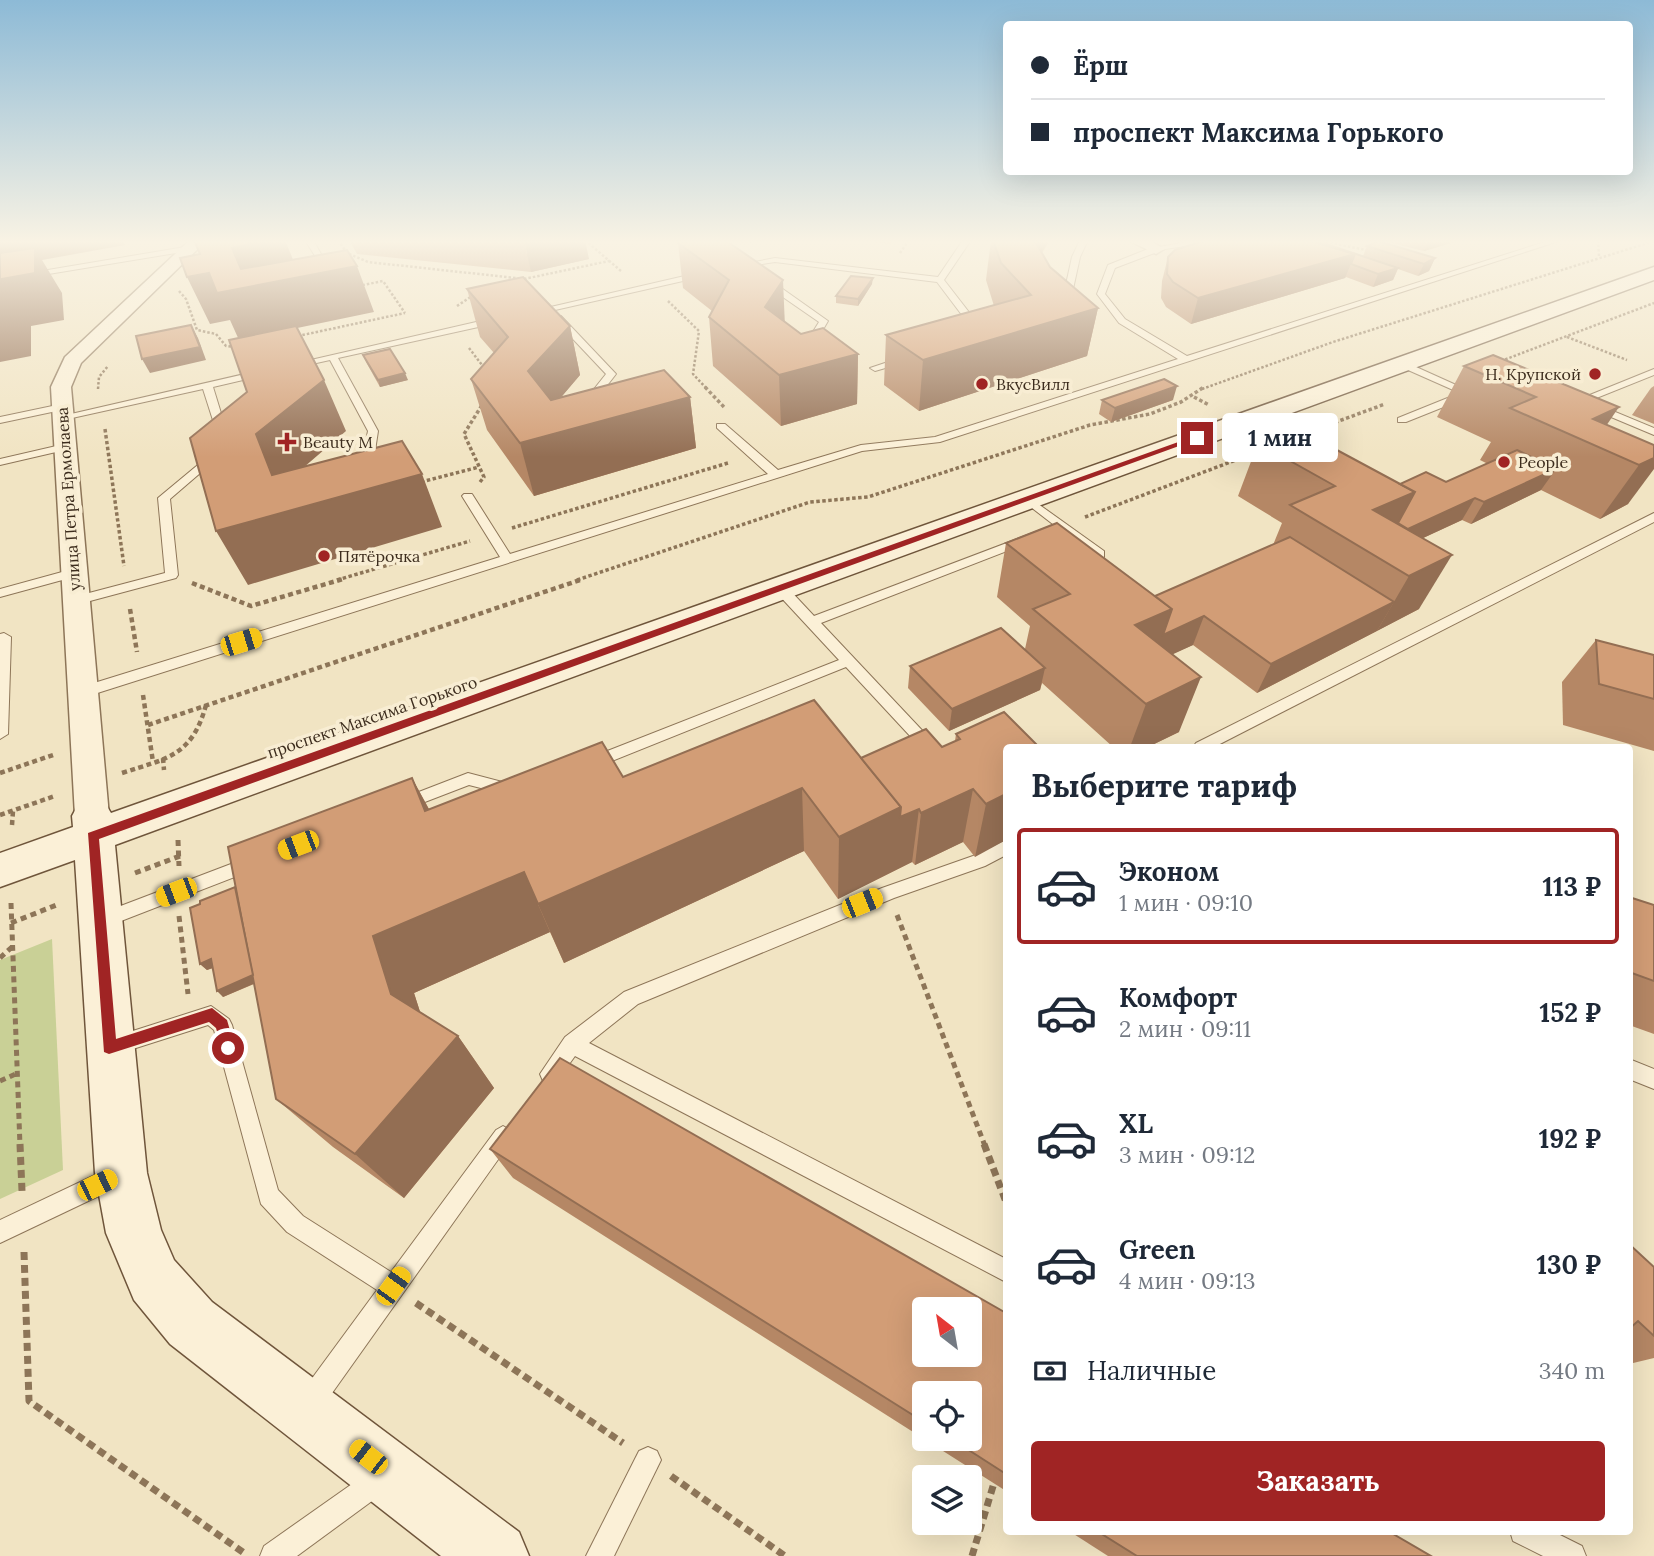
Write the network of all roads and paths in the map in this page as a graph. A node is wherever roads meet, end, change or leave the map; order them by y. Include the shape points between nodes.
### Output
1 (123, 313) edge
2 (191, 313) edge
3 (405, 313) edge
4 (528, 313) edge
5 (553, 313) edge
6 (680, 313) edge
7 (812, 313) edge
8 (964, 313) edge
9 (1115, 313) edge
10 (1337, 313) edge
11 (1428, 313) edge
12 (1522, 313) edge
13 (1537, 313) edge
14 (1628, 313) edge
15 (522, 314) edge
16 (508, 317) edge
17 (454, 330) junction
18 (1566, 336) junction
19 (285, 338) edge
20 (969, 340) edge
21 (245, 346) edge
22 (805, 353) edge
23 (916, 356) edge
24 (333, 357) junction
25 (1620, 357) dead end
26 (1186, 360) junction
27 (1395, 361) junction
28 (1501, 361) edge
29 (110, 362) dead end
30 (283, 368) edge
31 (875, 368) dead end
32 (270, 371) edge
33 (488, 372) edge
34 (1654, 372) edge
35 (207, 385) junction
36 (1469, 393) junction
37 (1194, 397) junction
38 (1481, 399) edge
39 (1581, 401) junction
40 (483, 403) edge
41 (1206, 404) dead end
42 (1386, 404) dead end
43 (1140, 406) edge
44 (1568, 406) edge
45 (102, 408) junction
46 (584, 408) edge
47 (62, 412) junction
48 (1151, 412) junction
49 (0, 420) edge
50 (1402, 420) dead end
51 (722, 426) joint
52 (1654, 432) edge
53 (1295, 438) edge
54 (65, 447) junction
55 (1269, 447) edge
56 (753, 455) junction
57 (0, 462) edge
58 (479, 467) junction
59 (775, 474) junction
60 (364, 480) joint
61 (1019, 494) junction
62 (468, 496) joint
63 (1654, 517) edge
64 (1062, 526) junction
65 (492, 534) junction
66 (1100, 554) edge
67 (507, 558) junction
68 (73, 573) junction
69 (172, 575) junction
70 (775, 582) junction
71 (127, 587) junction
72 (0, 593) edge
73 (75, 601) junction
74 (811, 622) junction
75 (0, 638) edge
76 (849, 661) junction
77 (140, 673) junction
78 (83, 692) junction
79 (206, 705) junction
80 (148, 724) junction
81 (0, 734) edge
82 (1207, 744) edge
83 (68, 750) dead end
84 (163, 758) junction
85 (942, 761) edge
86 (153, 762) junction
87 (164, 770) dead end
88 (570, 772) edge
89 (0, 773) edge
90 (117, 774) dead end
91 (532, 787) edge
92 (392, 808) edge
93 (0, 815) edge
94 (83, 815) junction
95 (8, 828) edge
96 (1003, 849) edge
97 (265, 858) edge
98 (133, 874) dead end
99 (5, 880) edge
100 (176, 892) junction
101 (888, 892) junction
102 (84, 911) junction
103 (11, 923) junction
104 (12, 947) junction
105 (0, 951) edge
106 (0, 958) edge
107 (190, 1020) junction
108 (572, 1044) junction
109 (109, 1048) junction
110 (1633, 1071) edge
111 (18, 1073) junction
112 (1654, 1079) edge
113 (0, 1081) edge
114 (540, 1088) edge
115 (515, 1121) edge
116 (121, 1173) junction
117 (1003, 1194) edge
118 (22, 1196) dead end
119 (0, 1231) edge
120 (24, 1252) dead end
121 (1003, 1269) edge
122 (393, 1286) junction
123 (305, 1409) junction
124 (648, 1460) junction
125 (388, 1473) junction
126 (994, 1483) edge
127 (1531, 1535) edge
128 (248, 1556) edge
129 (274, 1556) edge
130 (495, 1556) edge
131 (600, 1556) edge
132 (785, 1556) edge
133 (972, 1556) edge
134 (1572, 1556) edge

1 - 47 street, улица Петра Ермолаева via 72,361 61,387
2 - 21 path via 197,330 216,334 226,346
3 - 19 path
4 - 15 lane
5 - 46 lane via 611,374
6 - 51 path via 699,331 694,374 729,412
7 - 22 lane via 824,321
8 - 20 lane via 982,336
9 - 26 lane
10 - 26 lane
11 - 37 path via 1204,387
12 - 27 main road, проспект Максима Горького
13 - 27 main road, проспект Максима Горького
14 - 18 path
16 - 17 lane
17 - 24 lane
17 - 33 path
18 - 25 path
18 - 28 path
23 - 31 lane
24 - 30 lane
24 - 60 lane via 373,431
26 - 59 lane via 936,440 861,447
27 - 36 lane
27 - 61 main road, проспект Максима Горького
29 - 45 path via 99,377
32 - 35 lane
34 - 39 lane
35 - 45 lane
35 - 69 lane via 226,446 164,498
36 - 38 lane
36 - 50 lane
37 - 41 path
37 - 48 path
39 - 44 lane
39 - 52 lane
40 - 58 path via 464,434
42 - 53 path
43 - 48 path
45 - 47 lane
45 - 71 path
47 - 49 lane
47 - 54 street, улица Петра Ермолаева
48 - 79 path via 1118,423 1090,425 868,497 810,502
51 - 56 lane
54 - 57 lane
54 - 68 street, улица Петра Ермолаева
55 - 64 path
56 - 59 lane
56 - 65 path
58 - 60 path via 373,495
58 - 62 path via 484,477
59 - 67 lane
61 - 64 lane
61 - 70 main road, проспект Максима Горького
62 - 65 lane
63 - 82 lane
64 - 66 lane
64 - 74 lane
65 - 67 lane
65 - 69 path via 251,606
67 - 77 lane
68 - 72 lane
68 - 73 street, улица Петра Ермолаева
69 - 71 lane
70 - 74 lane
70 - 94 main road, проспект Максима Горького
71 - 73 lane
71 - 77 path
73 - 78 street, улица Петра Ермолаева
74 - 76 lane
75 - 81 lane via 4,637
76 - 85 lane
76 - 88 lane
77 - 78 lane
77 - 80 path
78 - 94 street, улица Петра Ермолаева
79 - 80 path
79 - 84 path via 192,744
80 - 86 path
83 - 89 path
84 - 86 path
84 - 87 path
86 - 90 path
91 - 92 lane via 519,792 468,779
93 - 95 path
94 - 95 main road, проспект Максима Горького
94 - 95 path
94 - 99 main road, проспект Максима Горького
94 - 102 main road
96 - 101 lane
97 - 100 lane
98 - 100 path via 180,856
99 - 103 path
100 - 102 lane
100 - 107 path
101 - 108 lane via 631,998
101 - 117 path
102 - 103 path
102 - 109 main road
103 - 104 path
104 - 105 path
104 - 106 path
104 - 111 path
107 - 109 lane
107 - 122 lane via 212,1015 222,1025 269,1196 295,1224
108 - 114 lane
108 - 121 lane
109 - 116 main road
110 - 112 lane
111 - 113 path
111 - 118 path
115 - 122 lane
116 - 119 lane
116 - 123 main road via 134,1233 154,1280 191,1323
120 - 128 path via 29,1401
122 - 123 lane
122 - 124 path
123 - 125 main road
124 - 131 lane
124 - 132 path
125 - 129 lane
125 - 130 main road
126 - 133 path
127 - 134 lane

